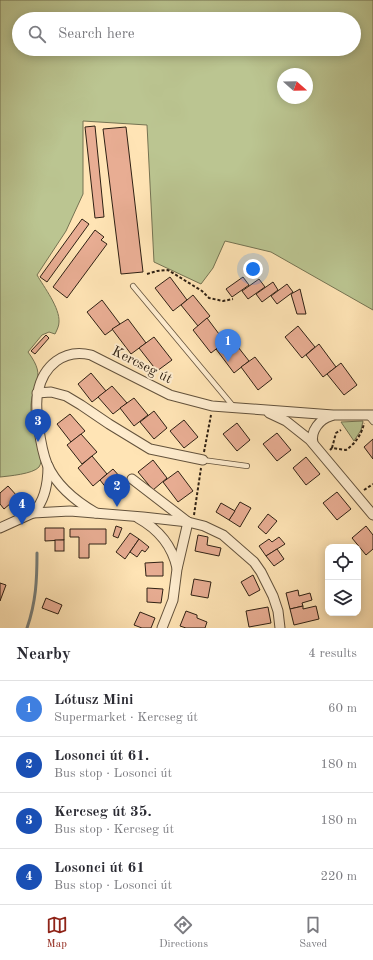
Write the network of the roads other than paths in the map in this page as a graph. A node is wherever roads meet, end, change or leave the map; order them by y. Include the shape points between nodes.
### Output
1 (134, 286) dead end
2 (37, 393) junction
3 (234, 408) junction
4 (254, 409) junction
5 (333, 415) junction
6 (369, 418) edge
7 (313, 443) junction
8 (203, 460) joint
9 (47, 464) junction
10 (247, 466) dead end
11 (132, 479) dead end
12 (33, 514) junction
13 (96, 514) junction
14 (373, 515) edge
15 (133, 516) junction
16 (188, 522) junction
17 (0, 528) edge
18 (177, 569) junction
19 (162, 628) edge
20 (280, 628) edge

1 - 3 lane
2 - 3 street, Kercseg út via 44,377 55,363 65,356 81,353 102,360 170,395 212,406
2 - 8 street via 51,392 66,396 150,449
2 - 9 street, Kercseg út via 38,416
3 - 4 street, Kercseg út
4 - 5 street
4 - 7 street via 271,413 286,421
5 - 6 street
5 - 7 street via 316,427 312,436
7 - 14 street
8 - 10 lane
9 - 12 street via 46,490 40,506
9 - 13 street, Kercseg út via 56,479 74,499
11 - 16 street
12 - 13 street via 83,511
12 - 17 street
13 - 15 street
15 - 16 street
15 - 18 street via 152,527 165,541 175,558
16 - 18 street
16 - 20 street via 217,531 254,562 273,596
18 - 19 street via 172,600

